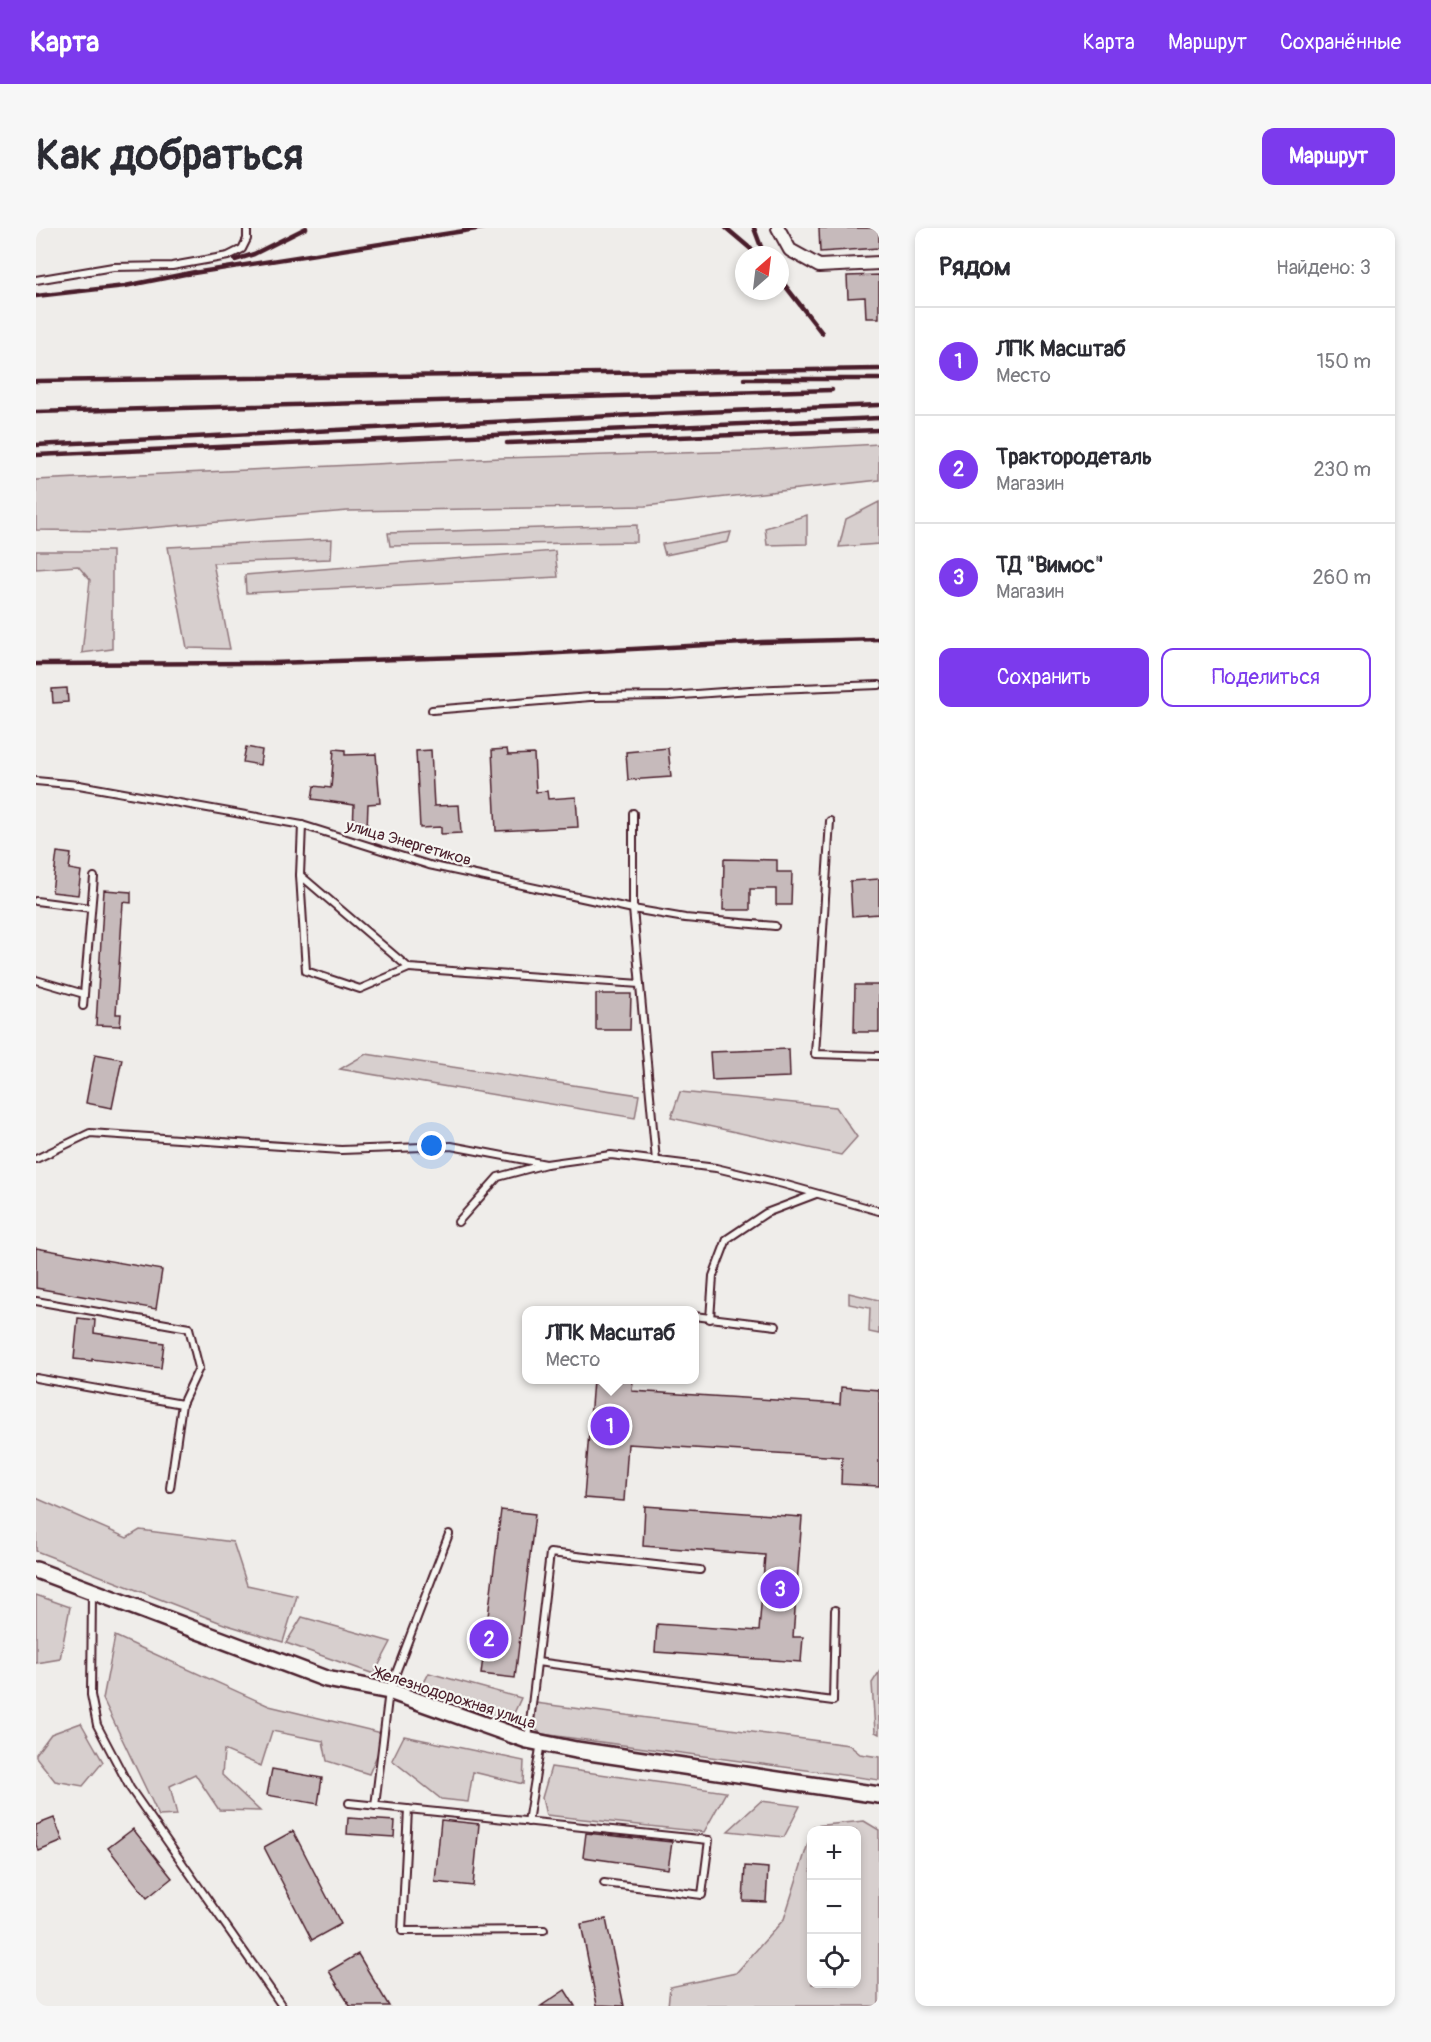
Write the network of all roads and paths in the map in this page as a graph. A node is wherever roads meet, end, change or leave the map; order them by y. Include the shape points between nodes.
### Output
1 (247, 228) edge
2 (778, 228) edge
3 (879, 263) edge
4 (36, 280) edge
5 (879, 685) edge
6 (432, 710) dead end
7 (36, 781) edge
8 (633, 813) dead end
9 (830, 821) dead end
10 (302, 825) junction
11 (300, 875) junction
12 (94, 877) dead end
13 (36, 901) edge
14 (91, 908) junction
15 (633, 909) junction
16 (775, 926) dead end
17 (409, 968) junction
18 (36, 980) edge
19 (640, 984) junction
20 (84, 994) junction
21 (83, 1006) dead end
22 (879, 1056) edge
23 (36, 1159) edge
24 (656, 1161) junction
25 (546, 1164) junction
26 (817, 1193) junction
27 (879, 1211) edge
28 (458, 1222) dead end
29 (36, 1301) edge
30 (699, 1317) edge
31 (710, 1319) junction
32 (776, 1326) dead end
33 (36, 1378) edge
34 (182, 1404) junction
35 (170, 1488) dead end
36 (449, 1534) dead end
37 (36, 1570) edge
38 (700, 1570) dead end
39 (92, 1592) junction
40 (835, 1611) dead end
41 (537, 1662) junction
42 (389, 1691) junction
43 (534, 1741) junction
44 (879, 1796) edge
45 (349, 1803) dead end
46 (375, 1806) junction
47 (408, 1809) junction
48 (528, 1821) junction
49 (604, 1883) dead end
50 (544, 1930) dead end
51 (282, 2006) edge

1 - 4 lane via 242,249 228,256 172,266 113,267
2 - 3 street via 790,250 819,266
5 - 6 lane via 590,697
7 - 10 lane, улица Энергетиков
8 - 15 lane
9 - 22 lane via 815,1054
10 - 11 lane
10 - 15 lane, улица Энергетиков via 429,865
11 - 17 lane
11 - 17 lane via 306,970 360,990
12 - 14 lane
13 - 14 lane
14 - 20 lane
15 - 16 lane, улица Энергетиков
15 - 19 lane
17 - 19 lane
18 - 20 lane
19 - 24 lane
20 - 21 lane
23 - 25 lane via 90,1133 341,1150 451,1146
24 - 25 lane via 611,1155
24 - 26 lane via 716,1168
25 - 28 lane via 498,1177
26 - 27 lane
26 - 31 lane via 765,1213 727,1239 713,1276
29 - 34 lane via 189,1328 199,1368
30 - 31 lane
31 - 32 lane
33 - 34 lane
34 - 35 lane
36 - 42 lane
37 - 39 street, Железнодорожная улица
38 - 41 lane via 550,1553
39 - 42 street, Железнодорожная улица via 326,1679
39 - 51 lane via 91,1695 97,1725 130,1788
40 - 41 lane via 833,1701
41 - 43 lane
42 - 43 street, Железнодорожная улица
42 - 46 lane
43 - 44 street, Железнодорожная улица
43 - 48 lane
45 - 46 lane
46 - 47 lane
47 - 48 lane
47 - 50 lane via 402,1931
48 - 49 lane via 710,1840 702,1895

